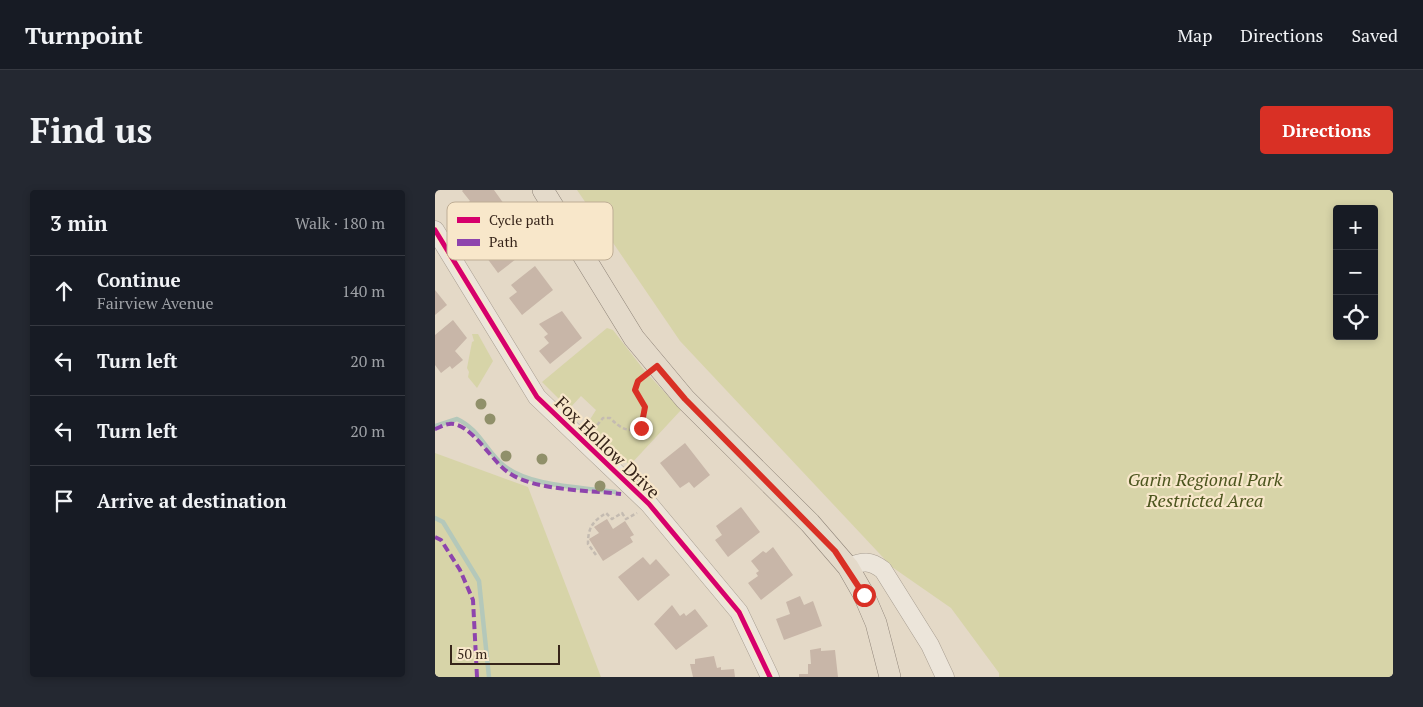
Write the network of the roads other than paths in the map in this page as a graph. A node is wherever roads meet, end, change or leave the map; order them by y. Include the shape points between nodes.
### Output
1 (543, 190) edge
2 (550, 202) edge
3 (435, 230) edge
4 (447, 250) edge
5 (453, 260) edge
6 (586, 260) edge
7 (848, 567) junction
8 (769, 677) edge
9 (890, 677) edge
10 (945, 677) edge

1 - 2 main road
3 - 4 street, Fox Hollow Drive
5 - 8 street, Fox Hollow Drive via 537,397 649,504 739,612
6 - 7 main road via 634,338 685,399 810,523
7 - 9 main road via 876,623
7 - 10 street via 862,561 873,562 883,570

